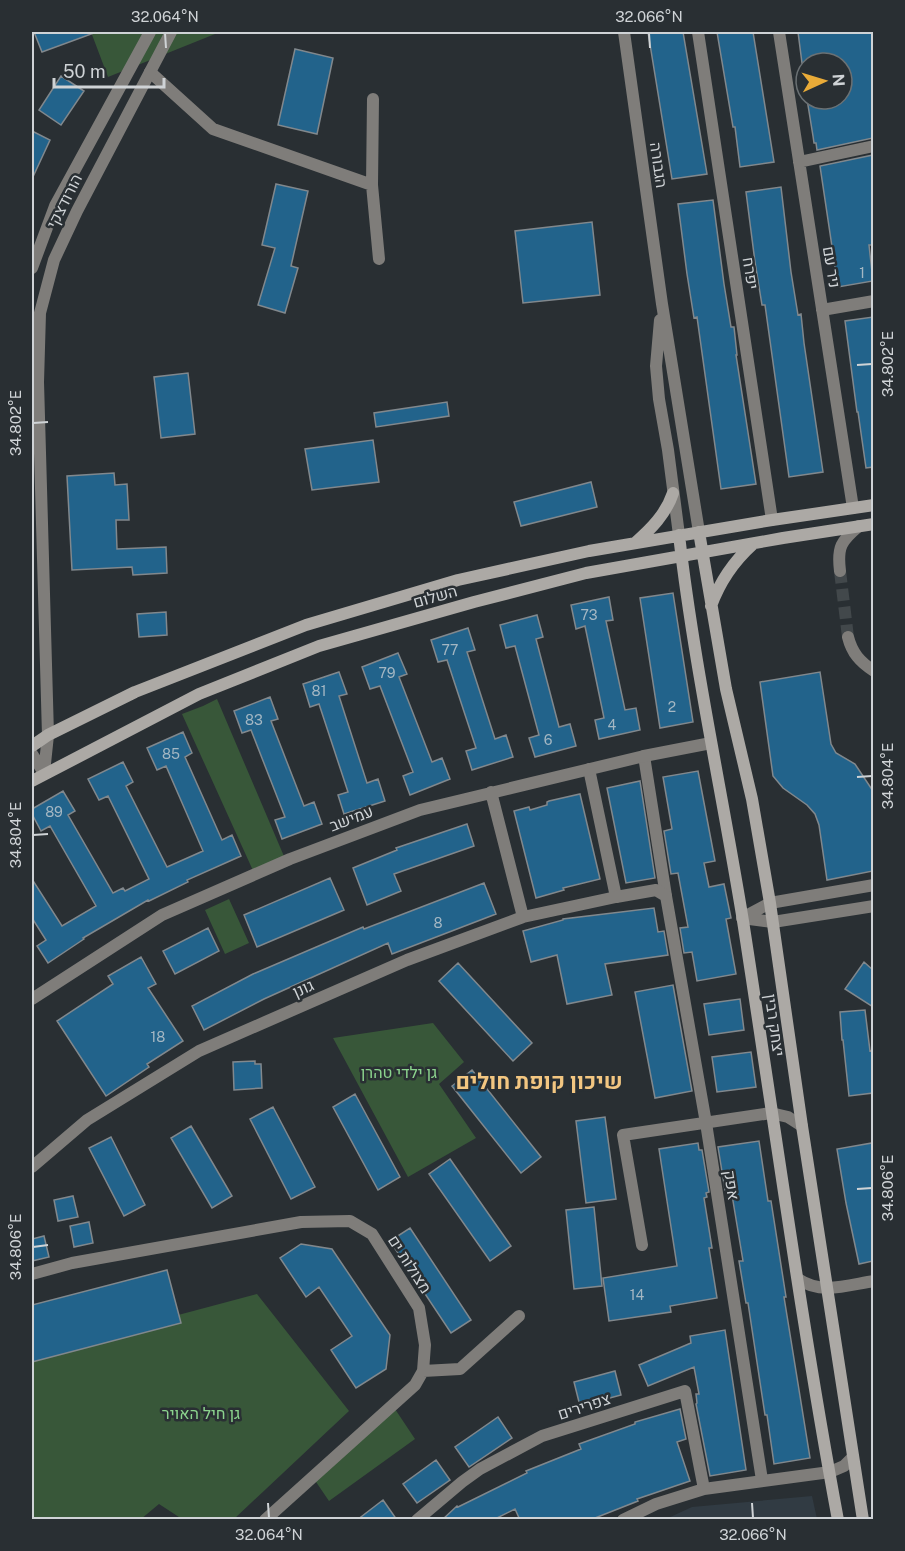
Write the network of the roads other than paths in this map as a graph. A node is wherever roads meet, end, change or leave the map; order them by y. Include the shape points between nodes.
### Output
1 (150, 32) edge
2 (171, 32) edge
3 (624, 32) edge
4 (698, 32) edge
5 (778, 32) edge
6 (150, 72) junction
7 (373, 99) dead end
8 (873, 146) edge
9 (799, 162) junction
10 (372, 185) junction
11 (378, 259) dead end
12 (32, 268) edge
13 (873, 301) edge
14 (662, 304) junction
15 (822, 310) junction
16 (673, 493) junction
17 (873, 506) edge
18 (853, 508) junction
19 (772, 520) junction
20 (873, 524) edge
21 (859, 526) junction
22 (699, 532) junction
23 (679, 536) junction
24 (635, 543) junction
25 (753, 544) junction
26 (702, 553) junction
27 (681, 557) junction
28 (840, 571) tunnel mouth
29 (711, 607) junction
30 (848, 637) tunnel mouth
31 (873, 671) edge
32 (48, 735) junction
33 (711, 743) junction
34 (32, 746) edge
35 (32, 754) edge
36 (644, 756) junction
37 (589, 769) junction
38 (44, 773) junction
39 (32, 781) edge
40 (490, 792) junction
41 (873, 885) edge
42 (666, 896) junction
43 (616, 897) junction
44 (770, 903) junction
45 (873, 906) edge
46 (523, 917) junction
47 (742, 918) junction
48 (773, 922) junction
49 (32, 999) edge
50 (771, 1113) junction
51 (706, 1123) junction
52 (802, 1126) junction
53 (32, 1167) edge
54 (642, 1245) dead end
55 (32, 1274) edge
56 (798, 1279) junction
57 (873, 1281) edge
58 (827, 1289) junction
59 (519, 1316) dead end
60 (423, 1371) junction
61 (853, 1457) junction
62 (830, 1472) junction
63 (762, 1480) junction
64 (704, 1488) junction
65 (265, 1520) edge
66 (417, 1520) edge
67 (623, 1520) edge
68 (838, 1520) edge
69 (863, 1520) edge

1 - 12 street, הורודצקי via 55,206
2 - 6 street, הורודצקי
3 - 14 street, הגבורה
4 - 19 street, יפרח
5 - 9 street, ניר עם
6 - 10 street via 213,129
6 - 32 street, הורודצקי via 54,260 40,313 38,382
7 - 10 street
8 - 9 street
9 - 15 street, ניר עם
10 - 11 street
13 - 15 street
14 - 16 street, הגבורה via 656,366
14 - 22 street, הגבורה
15 - 18 street, ניר עם
16 - 23 street, הגבורה
16 - 24 main road via 661,517
17 - 18 main road, השלום
18 - 19 main road, השלום
19 - 22 main road, השלום
20 - 21 main road, השלום
21 - 25 main road, השלום
21 - 28 street via 840,547
22 - 23 main road, השלום
22 - 26 main road, הגבורה
23 - 24 main road, השלום
23 - 27 main road, יצחק רבין
24 - 32 main road, השלום via 458,580 306,625 135,692
25 - 26 main road, השלום
25 - 29 main road via 721,581
26 - 27 main road, השלום
26 - 29 main road, יצחק רבין
27 - 33 main road, יצחק רבין
27 - 38 main road, השלום via 575,576 319,646 199,694
29 - 44 main road, יצחק רבין
30 - 31 street via 855,655
32 - 34 main road, השלום
32 - 38 street, הורודצקי
33 - 36 street, עמישב
33 - 47 main road, יצחק רבין
35 - 38 street
36 - 37 street, עמישב
36 - 42 street, אפק
37 - 40 street, עמישב
37 - 43 street
38 - 39 main road, השלום
40 - 46 street
40 - 49 street, עמישב via 420,810 290,859 162,915
41 - 44 street
42 - 43 street via 657,890
42 - 51 street, אפק
43 - 46 street, גונן
44 - 47 street
44 - 48 main road, יצחק רבין
45 - 48 street
46 - 53 street, גונן via 407,960 199,1051 87,1120
47 - 48 street
47 - 50 main road, יצחק רבין
48 - 52 main road, יצחק רבין
50 - 51 street
50 - 52 street via 788,1116
50 - 56 main road, יצחק רבין
51 - 54 street via 623,1135
51 - 63 street, אפק
52 - 58 main road, יצחק רבין
55 - 60 street, מצולות ים via 72,1263 302,1222 350,1221 372,1234 419,1308 425,1345
56 - 58 street via 811,1287
56 - 62 main road, יצחק רבין
57 - 58 street
58 - 61 main road, יצחק רבין
59 - 60 street via 460,1370
60 - 65 street via 415,1385
61 - 62 street
61 - 69 main road, יצחק רבין
62 - 63 street
62 - 68 main road, יצחק רבין
63 - 64 street
64 - 66 street, צפרירים via 685,1391 542,1436 480,1469
64 - 67 street

